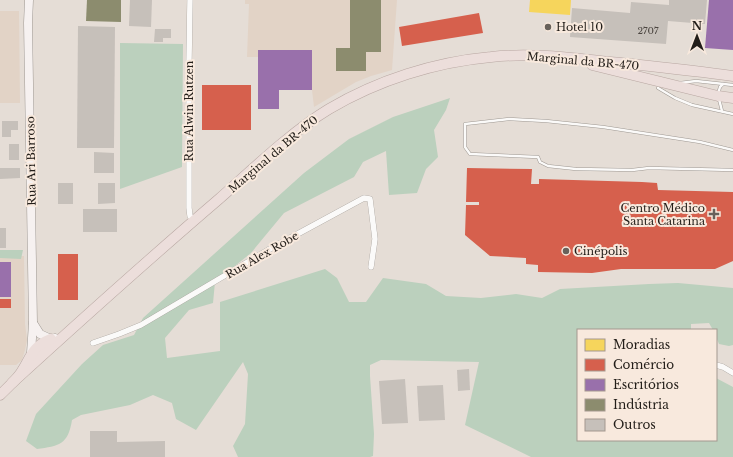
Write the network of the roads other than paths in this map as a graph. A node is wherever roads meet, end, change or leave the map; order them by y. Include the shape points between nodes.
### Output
1 (29, 0) edge
2 (190, 0) edge
3 (553, 56) junction
4 (733, 76) edge
5 (723, 84) junction
6 (672, 85) junction
7 (733, 85) edge
8 (718, 96) junction
9 (733, 98) edge
10 (722, 112) junction
11 (733, 114) edge
12 (733, 150) edge
13 (733, 169) edge
14 (194, 220) junction
15 (372, 267) dead end
16 (33, 323) junction
17 (69, 333) junction
18 (51, 339) junction
19 (93, 343) dead end
20 (31, 353) junction
21 (717, 365) edge
22 (733, 373) edge
23 (12, 383) junction
24 (0, 395) edge

1 - 16 street, Rua Ari Barroso
2 - 14 street, Rua Alwin Rutzen via 189,208 190,216
3 - 4 highway, Marginal da BR-470
3 - 6 highway
3 - 14 highway, Marginal da BR-470 via 493,56 465,60 410,73 365,90 330,109 297,132
5 - 6 lane via 696,81
5 - 7 lane
5 - 8 lane
6 - 8 highway
6 - 10 lane via 658,88 692,105
8 - 9 highway
8 - 10 lane
10 - 11 lane
12 - 13 lane via 700,142 553,121 509,119 465,124 465,147 470,154 538,158 548,166 576,169
14 - 17 highway, Marginal da BR-470
15 - 19 street, Rua Alex Robe via 375,239 370,199 364,198 268,250 141,325
16 - 18 street via 40,334
16 - 20 street, Rua Ari Barroso
17 - 18 street, Marginal da BR-470
17 - 23 highway, Marginal da BR-470
18 - 20 highway via 40,344
20 - 23 highway via 21,373
21 - 22 street
23 - 24 highway

